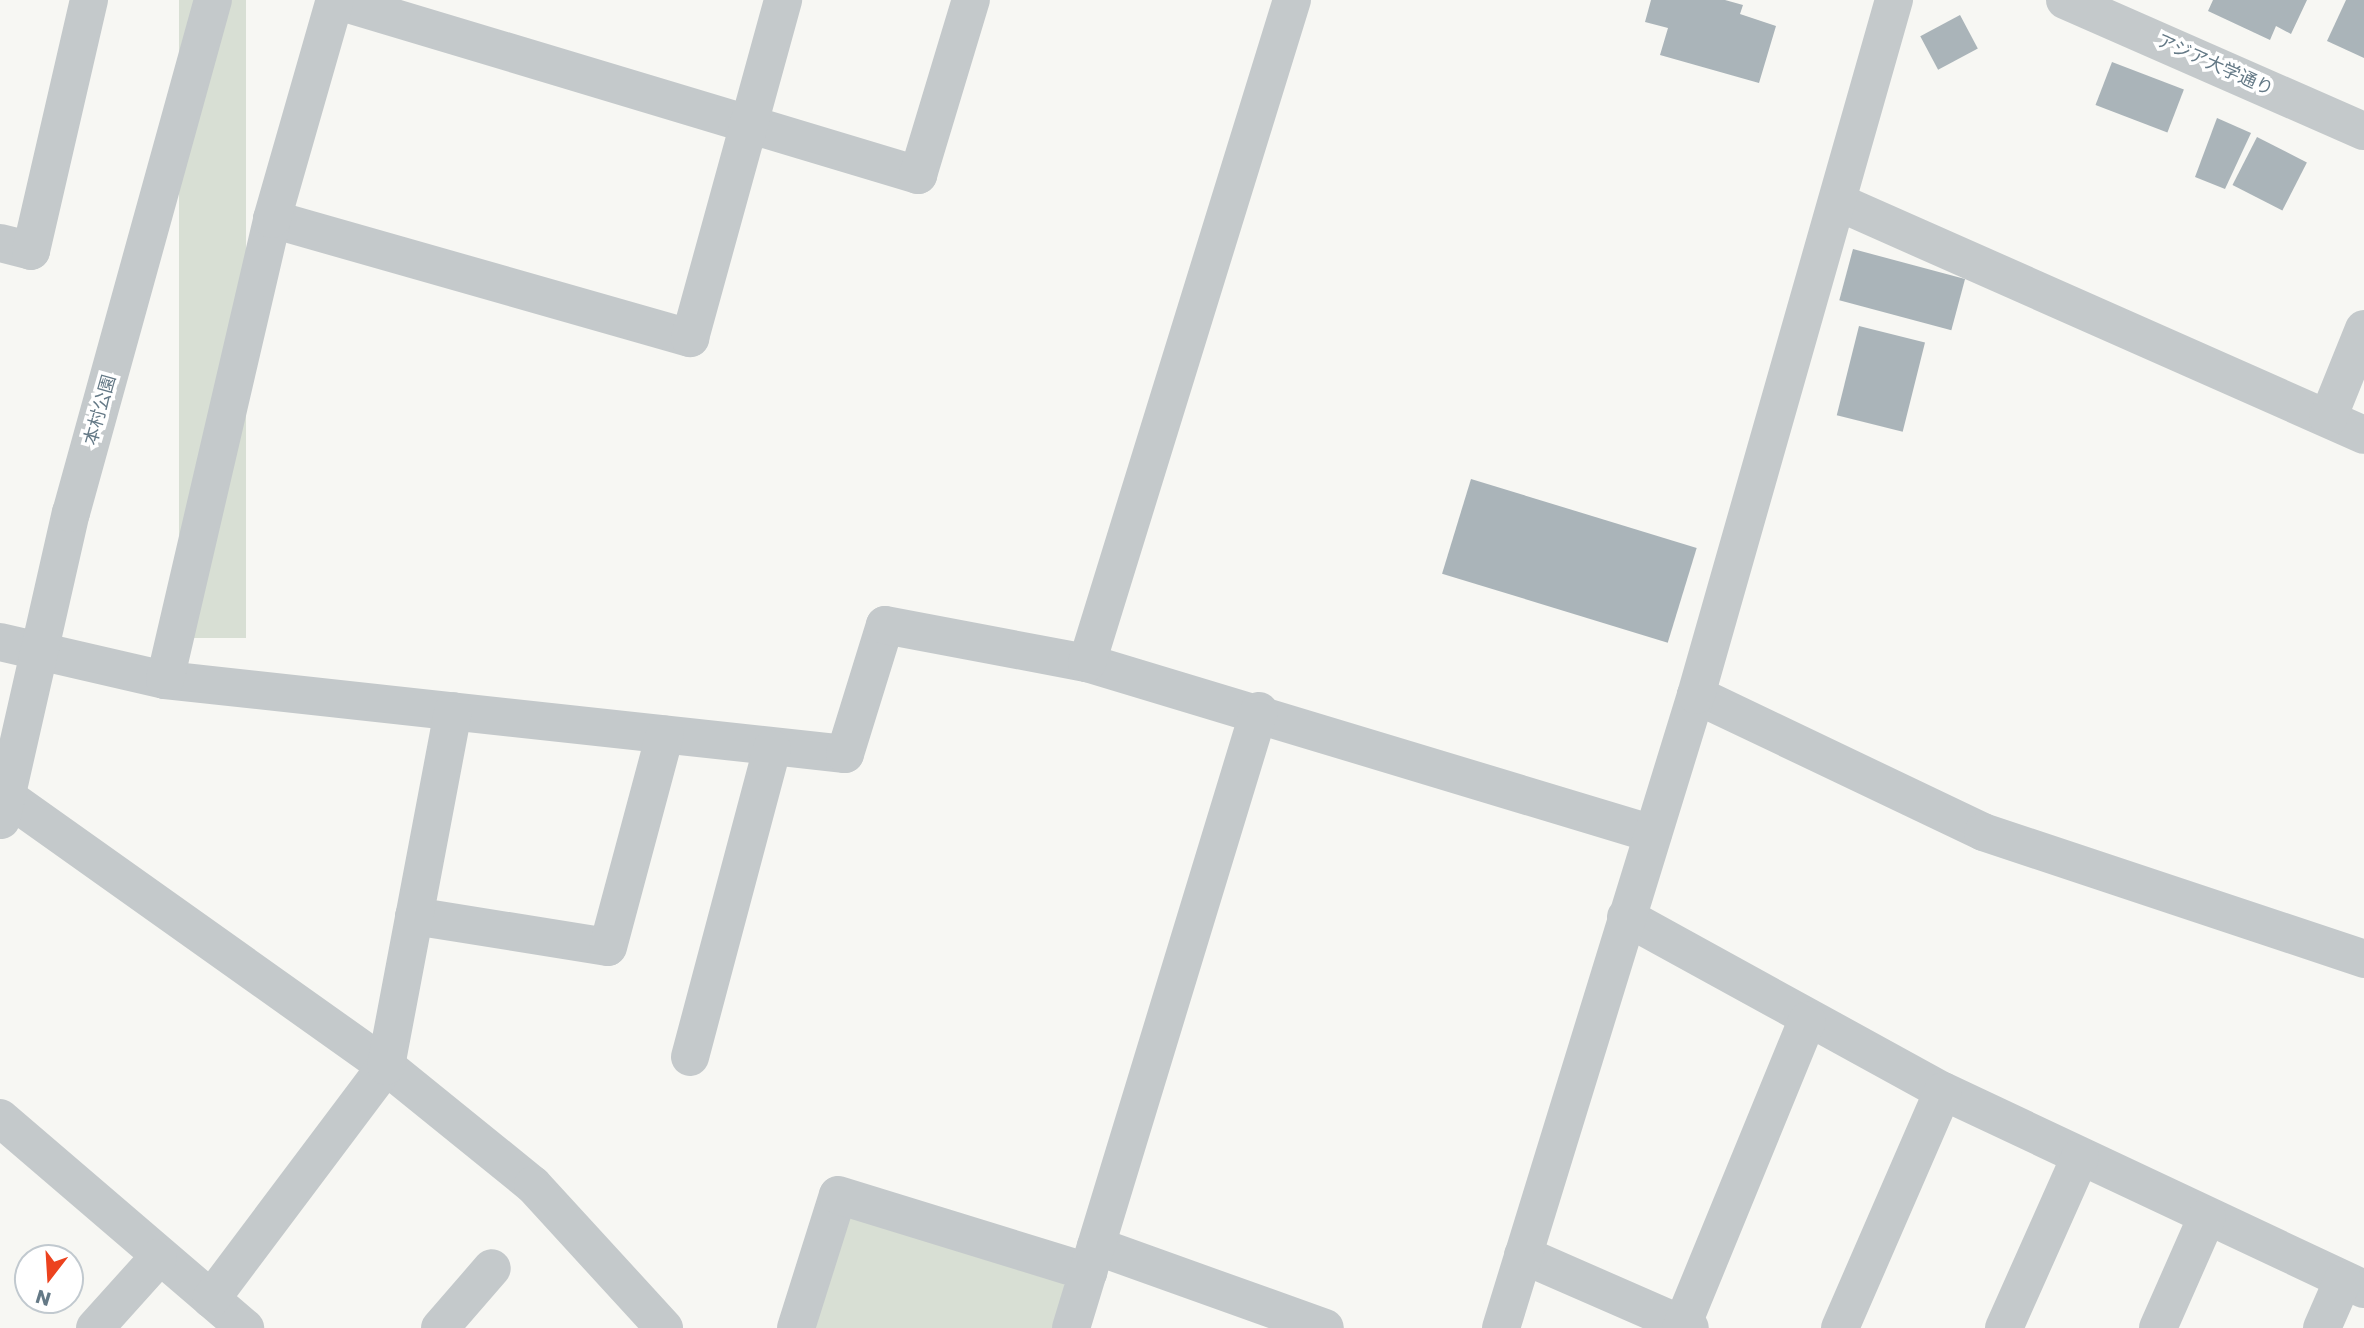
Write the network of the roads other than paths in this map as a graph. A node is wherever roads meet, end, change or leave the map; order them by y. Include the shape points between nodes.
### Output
1 (89, 0) edge
2 (213, 0) edge
3 (335, 0) edge
4 (783, 0) edge
5 (971, 0) edge
6 (1292, 0) edge
7 (1894, 0) edge
8 (2065, 0) edge
9 (2113, 9) edge
10 (747, 127) junction
11 (2364, 131) edge
12 (1838, 202) junction
13 (272, 219) junction
14 (0, 243) edge
15 (2364, 329) edge
16 (2328, 418) junction
17 (2364, 435) edge
18 (0, 642) edge
19 (41, 652) junction
20 (1087, 663) junction
21 (166, 680) junction
22 (1696, 695) junction
23 (1259, 710) junction
24 (453, 711) junction
25 (665, 735) junction
26 (772, 749) junction
27 (3, 804) edge
28 (1653, 834) junction
29 (414, 916) junction
30 (1626, 917) junction
31 (2364, 958) edge
32 (1807, 1021) junction
33 (690, 1057) dead end
34 (386, 1066) junction
35 (1943, 1091) junction
36 (0, 1118) edge
37 (2080, 1157) junction
38 (2207, 1217) junction
39 (1523, 1255) junction
40 (158, 1258) junction
41 (1092, 1259) junction
42 (492, 1268) dead end
43 (2354, 1284) edge
44 (211, 1299) junction
45 (1684, 1327) edge
46 (95, 1328) edge
47 (244, 1328) edge
48 (440, 1328) edge
49 (664, 1328) edge
50 (796, 1328) edge
51 (1071, 1328) edge
52 (1325, 1328) edge
53 (1500, 1328) edge
54 (1840, 1328) edge
55 (2004, 1328) edge
56 (2158, 1328) edge
57 (2322, 1328) edge

1 - 14 street via 32,251
2 - 19 street, 本村公園 via 71,513
3 - 10 street
3 - 13 street
4 - 10 street
5 - 10 street via 918,175
6 - 20 street
7 - 12 street
8 - 9 street, アジア大学通り
9 - 11 street, アジア大学通り
10 - 13 street via 690,338
12 - 16 street
12 - 22 street
13 - 21 street
15 - 16 street
16 - 17 street
18 - 19 street
19 - 21 street
19 - 27 street, 本村公園
20 - 23 street
20 - 26 street via 885,625 845,754
21 - 24 street
22 - 28 street
22 - 31 street via 1983,832
23 - 28 street
23 - 41 street
24 - 25 street
24 - 29 street
25 - 26 street
25 - 29 street via 608,947
26 - 33 street
27 - 34 street
28 - 30 street
29 - 34 street
30 - 32 street
30 - 39 street
32 - 35 street
32 - 45 street
34 - 44 street
34 - 49 street via 533,1185
35 - 37 street
35 - 54 street
36 - 40 street
37 - 38 street
37 - 55 street
38 - 43 street
38 - 56 street
39 - 45 street
39 - 53 street
40 - 44 street
40 - 46 street
41 - 50 street via 838,1195
41 - 51 street
41 - 52 street
42 - 48 street
43 - 57 street
44 - 47 street

